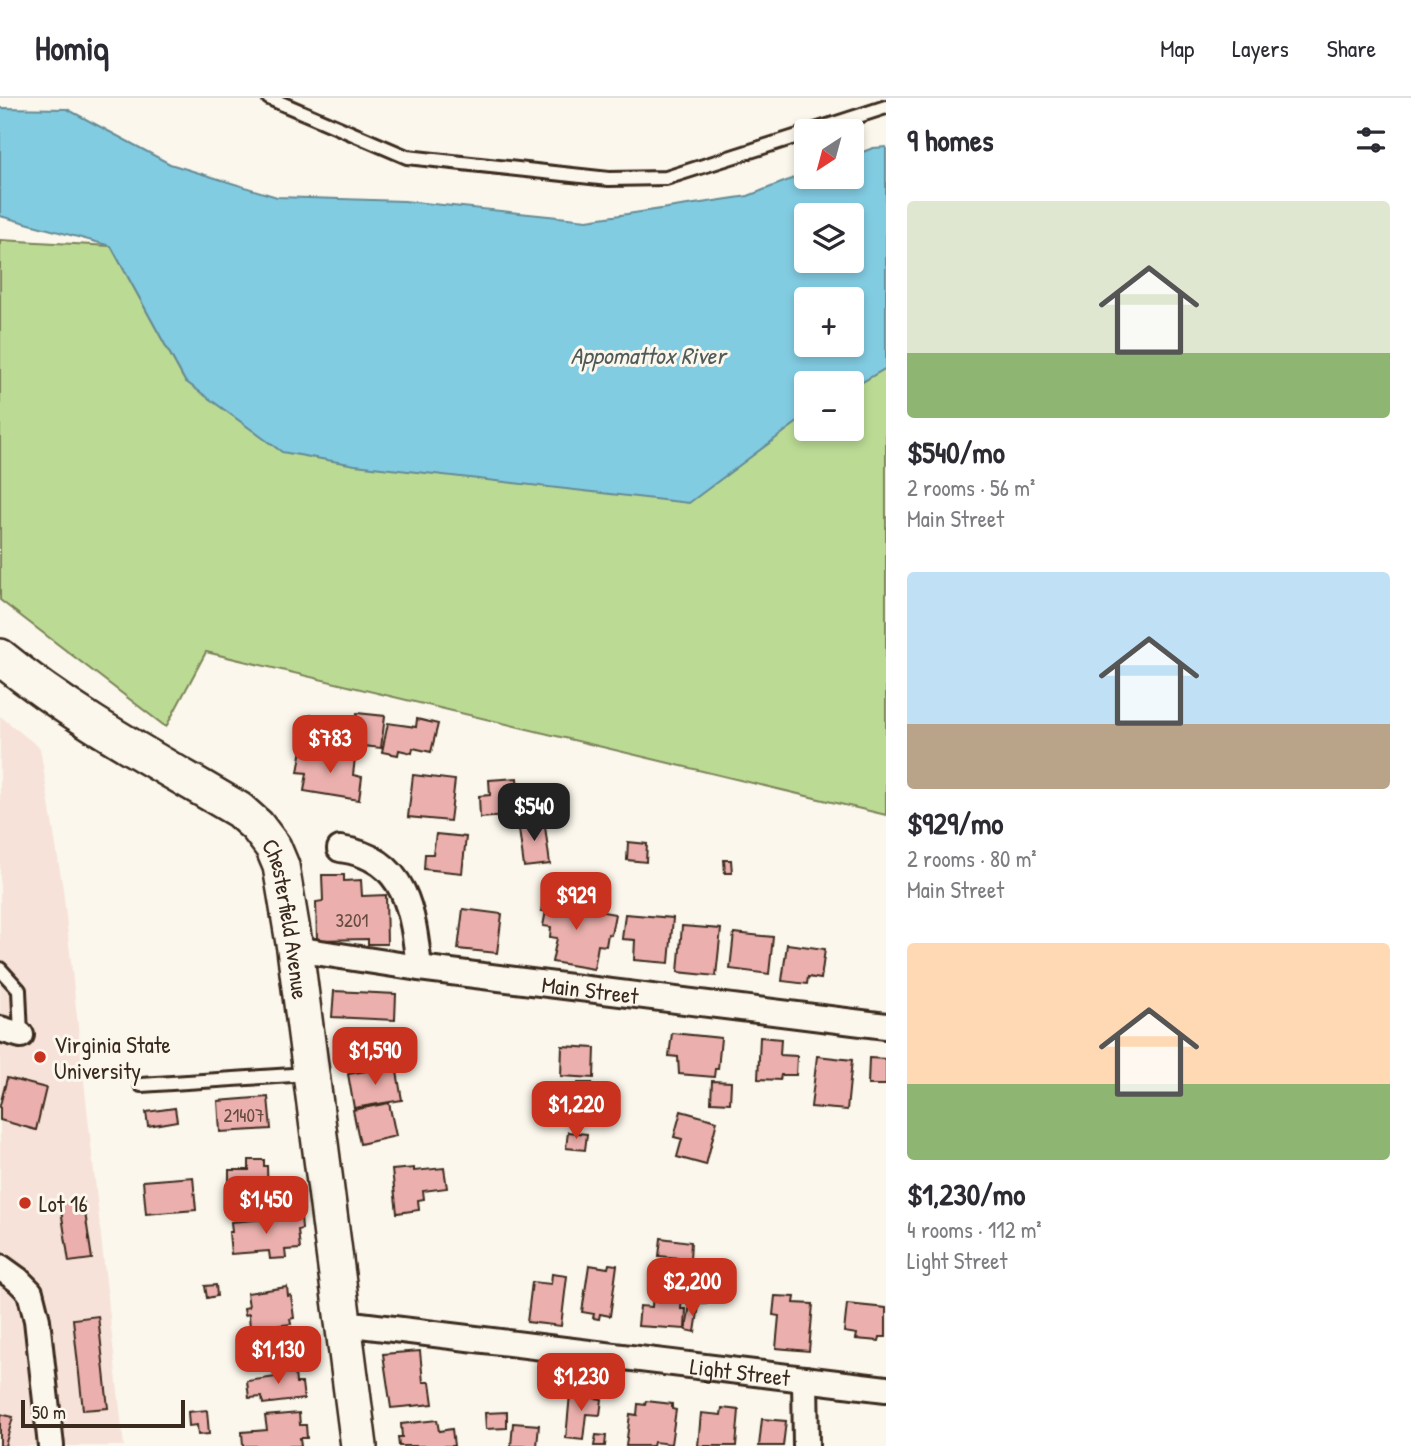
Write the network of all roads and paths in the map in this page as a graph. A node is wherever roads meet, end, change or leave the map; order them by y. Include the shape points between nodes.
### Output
1 (269, 98) edge
2 (886, 107) edge
3 (849, 119) edge
4 (794, 137) edge
5 (0, 657) edge
6 (340, 849) dead end
7 (295, 948) junction
8 (0, 968) edge
9 (419, 968) junction
10 (886, 1026) edge
11 (10, 1032) edge
12 (311, 1074) junction
13 (141, 1085) dead end
14 (0, 1267) edge
15 (344, 1323) junction
16 (805, 1379) junction
17 (886, 1389) edge
18 (51, 1446) edge
19 (359, 1446) edge
20 (806, 1446) edge

1 - 4 lane via 407,157 609,179 666,178
2 - 3 lane
5 - 7 main road, Chesterfield Avenue via 82,718 239,810 257,826 281,866
6 - 9 street via 374,859 389,871 414,919
7 - 9 street, Main Street
7 - 12 main road, Chesterfield Avenue
8 - 11 lane via 19,990
9 - 10 street, Main Street
12 - 13 lane
12 - 15 main road, Chesterfield Avenue
14 - 18 street via 30,1292
15 - 16 street, Light Street
15 - 19 main road, Chesterfield Avenue
16 - 17 street, Light Street
16 - 20 street

